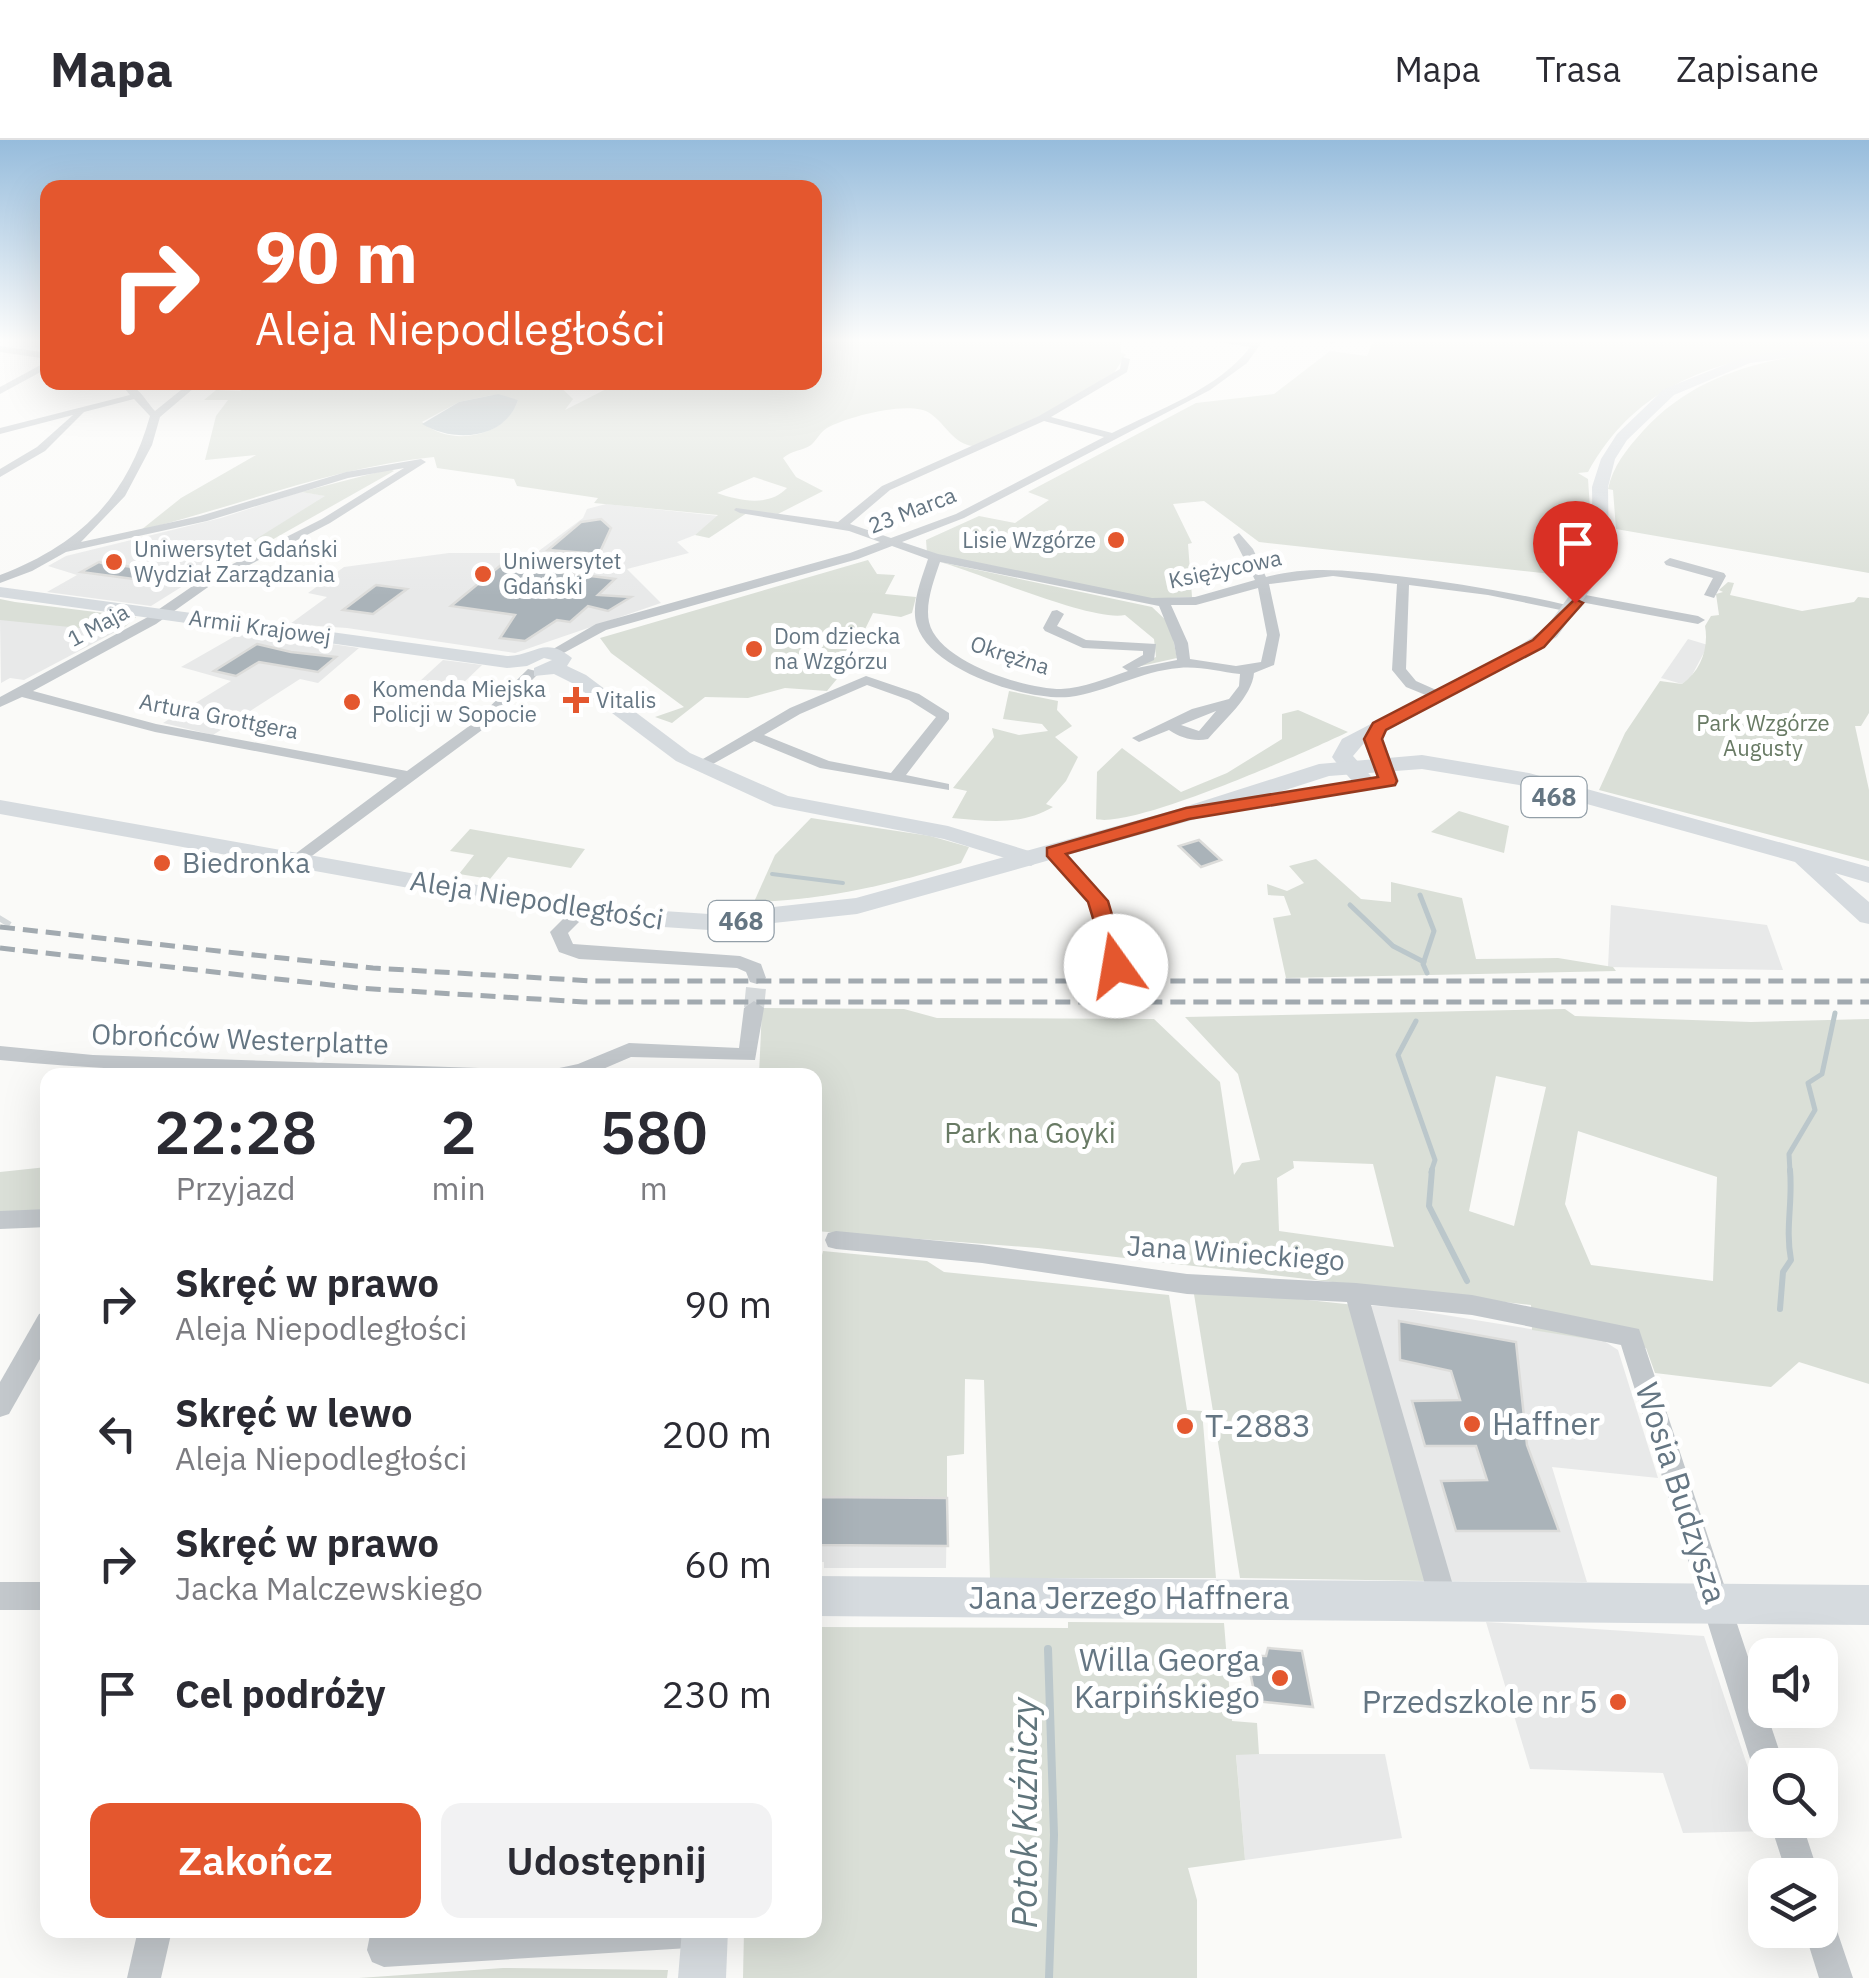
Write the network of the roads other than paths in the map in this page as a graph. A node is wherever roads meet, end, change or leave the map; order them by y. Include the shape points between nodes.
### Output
1 (69, 425) edge
2 (153, 425) edge
3 (1028, 425) edge
4 (1069, 425) edge
5 (1138, 425) edge
6 (1636, 425) edge
7 (1115, 437) junction
8 (0, 474) edge
9 (740, 510) dead end
10 (842, 526) junction
11 (1239, 537) dead end
12 (892, 543) junction
13 (63, 549) junction
14 (935, 557) junction
15 (1670, 562) dead end
16 (1403, 580) junction
17 (1263, 581) junction
18 (0, 582) edge
19 (1710, 595) dead end
20 (1164, 603) junction
21 (1575, 604) junction
22 (160, 614) junction
23 (1057, 614) dead end
24 (1698, 620) dead end
25 (556, 660) junction
26 (1184, 663) junction
27 (526, 667) junction
28 (1247, 670) junction
29 (1107, 680) junction
30 (21, 692) junction
31 (1438, 696) junction
32 (0, 703) edge
33 (1228, 706) junction
34 (1169, 724) junction
35 (1379, 727) junction
36 (757, 736) junction
37 (1139, 738) dead end
38 (700, 766) junction
39 (1349, 766) junction
40 (1380, 770) junction
41 (410, 776) junction
42 (897, 776) junction
43 (944, 787) dead end
44 (0, 807) edge
45 (1186, 814) junction
46 (1716, 834) junction
47 (1042, 855) junction
48 (1797, 855) junction
49 (295, 860) junction
50 (1869, 874) edge
51 (1869, 885) edge
52 (581, 911) junction
53 (1869, 915) edge
54 (1116, 966) dead end
55 (757, 978) dead end
56 (754, 1008) tunnel mouth
57 (0, 1053) edge
58 (272, 1068) edge
59 (587, 1068) edge
60 (40, 1218) edge
61 (0, 1220) edge
62 (836, 1240) dead end
63 (1356, 1292) junction
64 (40, 1335) edge
65 (1630, 1336) joint
66 (0, 1406) edge
67 (0, 1596) edge
68 (40, 1596) edge
69 (822, 1596) edge
70 (1443, 1600) junction
71 (1716, 1602) junction
72 (1869, 1605) edge
73 (1763, 1748) edge
74 (153, 1938) edge
75 (450, 1938) edge
76 (704, 1938) edge
77 (386, 1940) edge
78 (1826, 1948) edge
79 (144, 1978) edge
80 (702, 1978) edge
81 (1836, 1978) edge

1 - 8 street
2 - 13 street via 129,484 100,520
3 - 10 street via 886,488
4 - 7 street
5 - 7 street, 23 Marca
6 - 21 street via 1605,465 1601,563
7 - 12 street, 23 Marca via 991,502
9 - 10 street, Księżycowa
10 - 12 street, Księżycowa
11 - 17 street
12 - 14 street, Księżycowa
12 - 25 street, 23 Marca via 627,618 579,636
13 - 18 street
13 - 22 street, 1 Maja via 203,519 346,474 421,462
14 - 20 street, Księżycowa
14 - 29 street, Okrężna via 923,626 948,656 1040,691 1068,692
15 - 19 street via 1720,576
16 - 17 street, Księżycowa via 1316,572
16 - 21 street, Księżycowa
16 - 31 street via 1399,670
17 - 20 street, Księżycowa
17 - 28 street via 1271,660
18 - 22 street, Armii Krajowej
20 - 26 street
21 - 24 street, Księżycowa
21 - 31 street via 1538,643
22 - 27 street, Armii Krajowej
22 - 30 street, 1 Maja
23 - 29 street, Okrężna via 1050,628 1072,641 1151,646 1149,658
25 - 27 street, Armii Krajowej
25 - 38 street
26 - 28 street, Okrężna
26 - 29 street, Okrężna
27 - 41 street via 477,727
28 - 33 street via 1244,692
30 - 32 street, 1 Maja
30 - 41 street, Artura Grottgera via 165,730
31 - 35 street
33 - 34 street
33 - 34 street via 1203,736
34 - 37 street
35 - 39 street via 1342,750
35 - 40 street via 1373,739
36 - 38 street
36 - 42 street via 826,765
36 - 42 street via 852,682 876,682 914,697 945,720
38 - 47 street via 810,810
39 - 40 main road, Aleja Niepodległości / 468
39 - 45 main road, Aleja Niepodległości / 468
40 - 45 main road, Aleja Niepodległości / 468
40 - 46 main road, Aleja Niepodległości / 468 via 1480,780
40 - 46 main road, Aleja Niepodległości / 468 via 1411,762 1521,778
41 - 49 street
42 - 43 street
44 - 49 main road, Aleja Niepodległości / 468
45 - 47 main road, Aleja Niepodległości / 468
46 - 48 main road, Aleja Niepodległości / 468
47 - 52 main road, Aleja Niepodległości / 468 via 886,899 776,918 686,922
47 - 54 street via 1098,901
48 - 50 main road, Aleja Niepodległości / 468
48 - 53 main road
49 - 52 main road, Aleja Niepodległości / 468
51 - 53 main road via 1858,897
52 - 55 street via 559,932 565,948 740,962 754,968
56 - 59 street via 748,1054 629,1050
57 - 58 street, Obrońców Westerplatte
60 - 61 street
62 - 63 street, Jana Winieckiego via 1187,1284
63 - 65 street, Jana Winieckiego via 1512,1310
63 - 70 street
64 - 66 street
65 - 71 street, Wosia Budzysza
67 - 68 street
69 - 70 street, Jana Jerzego Haffnera
70 - 71 street, Jana Jerzego Haffnera
71 - 72 street, Jana Jerzego Haffnera
71 - 73 street, Wosia Budzysza
74 - 79 street
75 - 77 street
76 - 80 street
78 - 81 street

